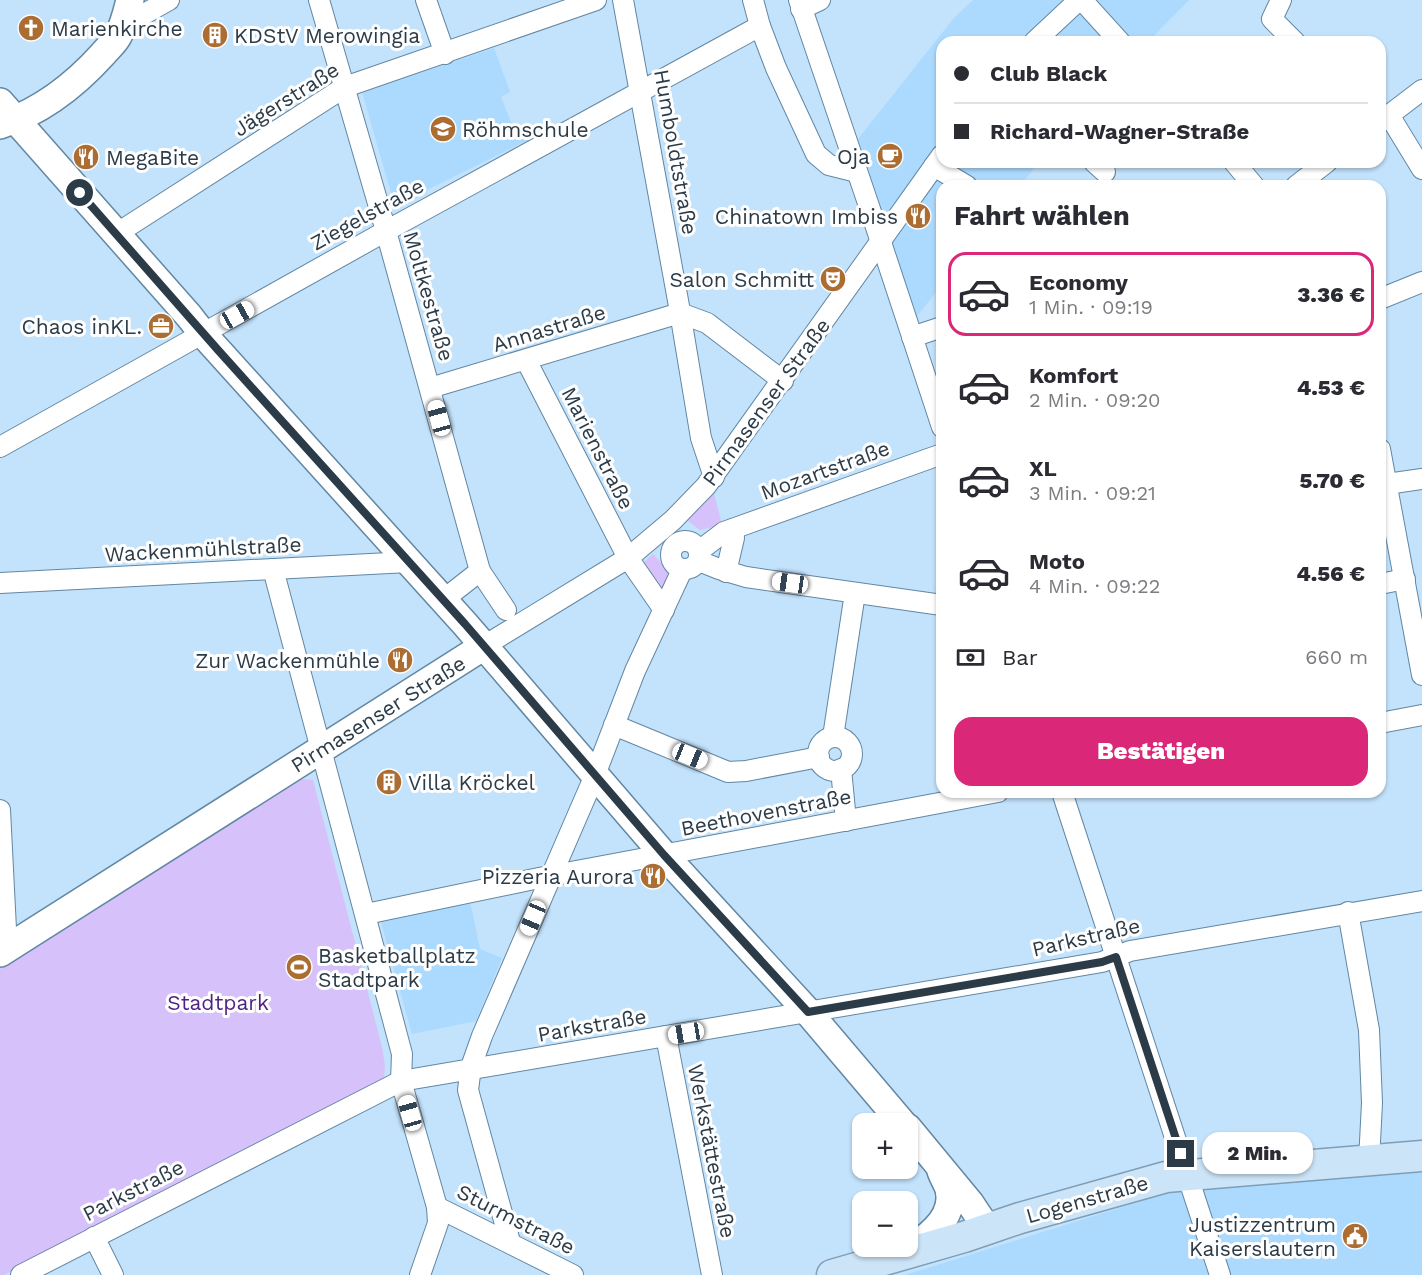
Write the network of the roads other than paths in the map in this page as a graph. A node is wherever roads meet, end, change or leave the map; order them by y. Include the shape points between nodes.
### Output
1 (130, 0) edge
2 (169, 0) edge
3 (319, 0) edge
4 (426, 0) edge
5 (597, 0) edge
6 (623, 0) edge
7 (753, 0) edge
8 (820, 0) edge
9 (1080, 0) edge
10 (1281, 0) edge
11 (800, 4) edge
12 (123, 26) junction
13 (760, 26) junction
14 (1041, 36) edge
15 (1115, 36) edge
16 (1289, 36) edge
17 (445, 54) junction
18 (345, 87) junction
19 (640, 90) junction
20 (1422, 90) edge
21 (5, 116) edge
22 (1386, 117) edge
23 (1386, 122) edge
24 (936, 164) edge
25 (946, 168) edge
26 (1239, 168) edge
27 (1320, 168) edge
28 (1422, 169) edge
29 (857, 172) junction
30 (960, 180) edge
31 (1249, 180) edge
32 (1304, 180) edge
33 (386, 231) junction
34 (116, 234) junction
35 (880, 240) junction
36 (1422, 282) edge
37 (1386, 297) edge
38 (680, 313) junction
39 (936, 329) edge
40 (203, 334) junction
41 (912, 338) junction
42 (526, 360) junction
43 (783, 381) junction
44 (430, 388) junction
45 (936, 409) edge
46 (0, 447) edge
47 (936, 456) edge
48 (714, 477) junction
49 (1422, 479) edge
50 (1386, 484) edge
51 (1386, 497) edge
52 (728, 530) junction
53 (671, 541) dead end
54 (628, 558) junction
55 (693, 561) junction
56 (409, 562) junction
57 (273, 569) junction
58 (480, 571) junction
59 (723, 571) junction
60 (1405, 579) junction
61 (0, 583) edge
62 (1386, 583) edge
63 (855, 593) junction
64 (443, 600) junction
65 (668, 603) junction
66 (936, 604) edge
67 (506, 610) dead end
68 (484, 646) junction
69 (1422, 675) edge
70 (1422, 715) edge
71 (1386, 722) edge
72 (614, 725) junction
73 (833, 737) junction
74 (321, 750) junction
75 (819, 757) junction
76 (841, 769) junction
77 (595, 775) junction
78 (968, 798) edge
79 (1064, 798) edge
80 (0, 810) edge
81 (846, 822) junction
82 (664, 855) junction
83 (551, 876) junction
84 (1422, 901) edge
85 (1347, 912) junction
86 (366, 914) junction
87 (3, 951) edge
88 (1116, 957) junction
89 (808, 1012) junction
90 (666, 1036) junction
91 (471, 1067) junction
92 (401, 1081) junction
93 (894, 1113) edge
94 (918, 1140) edge
95 (1422, 1156) edge
96 (1369, 1161) junction
97 (936, 1162) junction
98 (1188, 1174) junction
99 (437, 1207) junction
100 (988, 1230) junction
101 (94, 1237) junction
102 (510, 1242) junction
103 (918, 1244) edge
104 (918, 1250) edge
105 (895, 1257) edge
106 (21, 1275) edge
107 (113, 1275) edge
108 (420, 1275) edge
109 (573, 1275) edge
110 (712, 1275) edge
111 (832, 1275) edge
112 (1220, 1275) edge

1 - 12 street
2 - 12 street
3 - 18 street, Moltkestraße
4 - 17 street
5 - 17 street, Jägerstraße
6 - 19 street, Humboldtstraße
7 - 13 street
8 - 11 street
9 - 14 street
9 - 15 street
10 - 16 street via 1272,19
11 - 29 street
12 - 21 street via 92,67 62,92
13 - 19 street, Ziegelstraße
13 - 29 street via 816,154 829,165
17 - 18 street, Jägerstraße
18 - 33 street, Moltkestraße
18 - 34 street, Jägerstraße
19 - 33 street, Ziegelstraße
19 - 38 street, Humboldtstraße
20 - 22 street
21 - 34 street
23 - 28 street
24 - 35 street, Pirmasenser Straße
25 - 30 street
26 - 31 street
27 - 32 street
29 - 35 street
33 - 40 street, Ziegelstraße
33 - 44 street, Moltkestraße
34 - 40 street
35 - 41 street
35 - 43 street, Pirmasenser Straße
36 - 37 street
38 - 42 street, Annastraße
38 - 43 street via 706,323
38 - 48 street, Humboldtstraße via 701,438
39 - 41 street
40 - 46 street, Ziegelstraße
40 - 56 street
41 - 45 street
42 - 44 street, Annastraße
42 - 54 street, Marienstraße
43 - 48 street, Pirmasenser Straße
44 - 58 street, Moltkestraße
47 - 52 street, Mozartstraße
48 - 54 street, Pirmasenser Straße via 673,520
49 - 50 street
51 - 60 street
52 - 55 street, Mozartstraße
52 - 59 street via 734,538
53 - 55 street via 693,543
54 - 65 street, Marienstraße
54 - 68 street, Pirmasenser Straße
55 - 59 street
55 - 65 street
56 - 57 street, Wackenmühlstraße
56 - 64 street
57 - 61 street, Wackenmühlstraße
57 - 74 street
58 - 64 street
58 - 67 street, Moltkestraße
59 - 63 street
60 - 62 street
60 - 69 street
63 - 66 street
63 - 73 street
64 - 68 street
65 - 72 street
68 - 74 street, Pirmasenser Straße
68 - 77 street
70 - 71 street
72 - 75 street via 728,772
72 - 77 street
73 - 75 street via 820,746
73 - 76 street via 844,740 852,750 851,760
74 - 86 street
74 - 87 street, Pirmasenser Straße
75 - 76 street via 825,768
76 - 81 street
77 - 82 street
77 - 83 street
78 - 81 street, Beethovenstraße
79 - 88 street
80 - 87 street
81 - 82 street, Beethovenstraße
82 - 83 street, Beethovenstraße
82 - 89 street
83 - 86 street, Beethovenstraße
83 - 91 street
84 - 85 street, Parkstraße
85 - 88 street, Parkstraße via 1130,951
85 - 96 street via 1370,1030
86 - 92 street via 402,1054
88 - 89 street, Parkstraße
88 - 98 street
89 - 90 street, Parkstraße
89 - 93 street
90 - 91 street, Parkstraße
90 - 110 street, Werkstättestraße
91 - 92 street, Parkstraße
91 - 102 street via 468,1090
92 - 99 street
92 - 101 street, Parkstraße
94 - 97 street
95 - 96 main road, Logenstraße
96 - 98 main road, Logenstraße
97 - 100 street
97 - 103 street via 949,1189 948,1214
98 - 100 main road, Logenstraße via 1144,1181
98 - 112 street
99 - 102 street, Sturmstraße
99 - 108 street via 438,1223
100 - 104 main road, Logenstraße
101 - 106 street, Parkstraße
101 - 107 street
102 - 109 street, Sturmstraße
105 - 111 main road, Logenstraße

